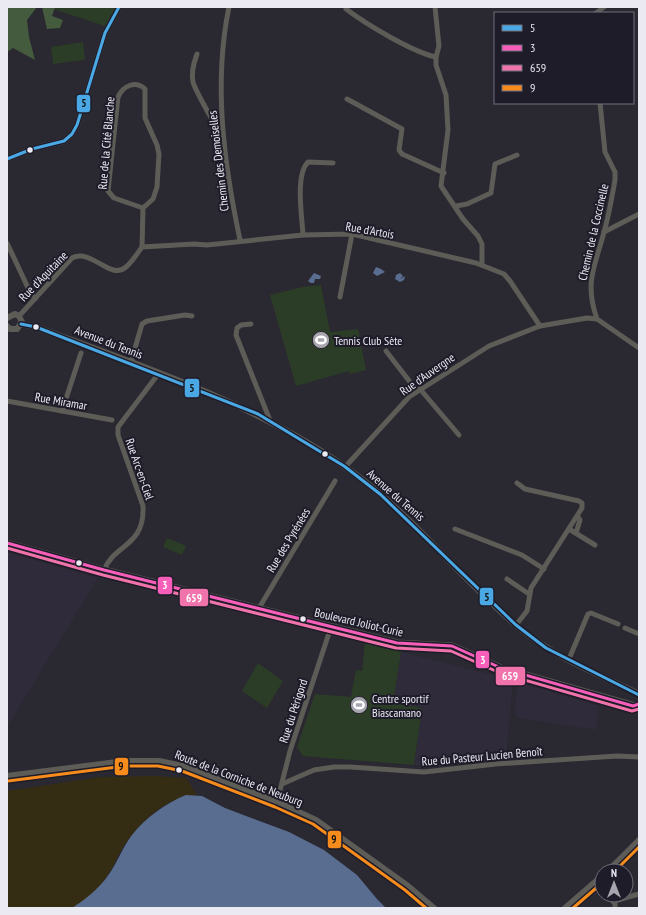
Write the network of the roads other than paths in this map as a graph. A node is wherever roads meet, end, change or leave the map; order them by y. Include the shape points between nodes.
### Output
1 (119, 7) edge
2 (229, 7) edge
3 (435, 7) edge
4 (346, 9) dead end
5 (197, 54) dead end
6 (436, 57) junction
7 (347, 99) dead end
8 (600, 104) edge
9 (222, 129) junction
10 (517, 155) dead end
11 (7, 159) edge
12 (333, 163) dead end
13 (444, 172) junction
14 (456, 206) junction
15 (143, 208) junction
16 (639, 214) edge
17 (604, 232) junction
18 (352, 234) junction
19 (302, 235) junction
20 (240, 240) junction
21 (7, 243) edge
22 (142, 247) junction
23 (482, 265) junction
24 (340, 297) dead end
25 (35, 299) junction
26 (8, 315) edge
27 (19, 316) junction
28 (192, 316) dead end
29 (597, 319) junction
30 (21, 324) junction
31 (251, 324) dead end
32 (540, 326) junction
33 (8, 327) edge
34 (639, 348) edge
35 (386, 351) dead end
36 (81, 353) dead end
37 (131, 362) junction
38 (158, 373) junction
39 (419, 390) junction
40 (7, 402) edge
41 (62, 412) junction
42 (112, 420) dead end
43 (271, 423) junction
44 (459, 435) dead end
45 (345, 467) junction
46 (335, 482) dead end
47 (517, 483) dead end
48 (578, 517) junction
49 (455, 529) dead end
50 (569, 529) junction
51 (576, 533) junction
52 (7, 543) edge
53 (595, 545) dead end
54 (544, 569) junction
55 (104, 570) junction
56 (507, 579) dead end
57 (529, 594) junction
58 (259, 608) junction
59 (618, 624) dead end
60 (516, 625) junction
61 (331, 627) junction
62 (625, 628) dead end
63 (639, 634) edge
64 (569, 659) junction
65 (639, 693) edge
66 (637, 706) edge
67 (639, 757) edge
68 (7, 776) edge
69 (282, 784) junction
70 (277, 802) junction
71 (639, 840) edge
72 (616, 863) edge
73 (594, 884) edge
74 (434, 908) edge
75 (564, 908) edge

1 - 11 street via 106,29 72,134 64,141 32,149
2 - 9 street, Chemin des Demoiselles via 223,44
3 - 6 street via 439,46
4 - 6 street via 364,23
5 - 9 street via 192,80 194,86 211,118
6 - 13 street via 446,102 448,130
7 - 13 street via 402,129 399,150 402,154
8 - 17 street, Chemin de la Coccinelle via 604,152 615,180
9 - 20 street, Chemin des Demoiselles via 230,194
10 - 14 street via 495,164 491,193
12 - 19 street via 308,162 304,166 300,184
13 - 14 street via 440,186
14 - 23 street via 482,244
15 - 15 street, Rue de la Cité Blanche via 153,198 157,187 159,154 145,118 146,93 142,86 134,85 126,86 118,97 108,190 114,198
15 - 22 street
16 - 17 street
17 - 29 street, Chemin de la Coccinelle via 591,277 591,302
18 - 19 street, Rue d'Artois
18 - 23 street, Rue d'Artois
18 - 24 street
19 - 20 street, Rue d'Artois
20 - 22 street, Rue d'Artois via 207,245
21 - 25 street
22 - 25 street, Rue d'Aquitaine via 127,267 115,271 88,257 78,255 72,258
23 - 32 street, Rue d'Artois via 504,274
25 - 27 street, Rue d'Aquitaine
26 - 27 street
27 - 30 street
28 - 37 street via 147,321 142,324
29 - 32 street, Rue d'Auvergne via 587,318
29 - 34 street
30 - 33 street via 17,329
30 - 37 street, Avenue du Tennis via 36,327
31 - 43 street via 241,325 237,328 236,335
32 - 39 street, Rue d'Auvergne via 489,346
35 - 39 street
36 - 41 street
37 - 38 street, Avenue du Tennis
38 - 43 street, Avenue du Tennis via 237,405
38 - 55 street, Rue Arc-en-Ciel via 118,427 118,435 143,506 143,518 133,541 107,563
39 - 44 street
39 - 45 street, Rue d'Auvergne via 399,406
40 - 41 street, Rue Miramar
41 - 42 street, Rue Miramar
43 - 45 street, Avenue du Tennis
45 - 60 street, Avenue du Tennis via 395,506
46 - 58 street, Rue des Pyrénées
47 - 48 street via 525,489 579,501 582,508
48 - 50 street
48 - 51 street via 580,520
49 - 54 street via 522,555
50 - 51 street
50 - 54 street
51 - 53 street
52 - 55 main road, Boulevard Joliot-Curie
54 - 57 street
55 - 58 main road, Boulevard Joliot-Curie
56 - 57 street
57 - 60 street via 530,604
58 - 61 main road, Boulevard Joliot-Curie
59 - 64 street via 591,612 588,614
60 - 64 street, Avenue du Tennis via 546,648
61 - 66 main road, Boulevard Joliot-Curie via 405,644 452,646 502,668
61 - 69 street, Rue du Périgord via 290,751
62 - 63 street
64 - 65 street, Avenue du Tennis
67 - 69 street, Rue du Pasteur Lucien Benoît via 485,764 424,772 334,767 314,770
68 - 70 street, Route de la Corniche de Neuburg via 99,764 159,761 183,766
69 - 70 street, Rue du Périgord
70 - 74 street, Route de la Corniche de Neuburg via 332,830
71 - 72 street
73 - 75 street

